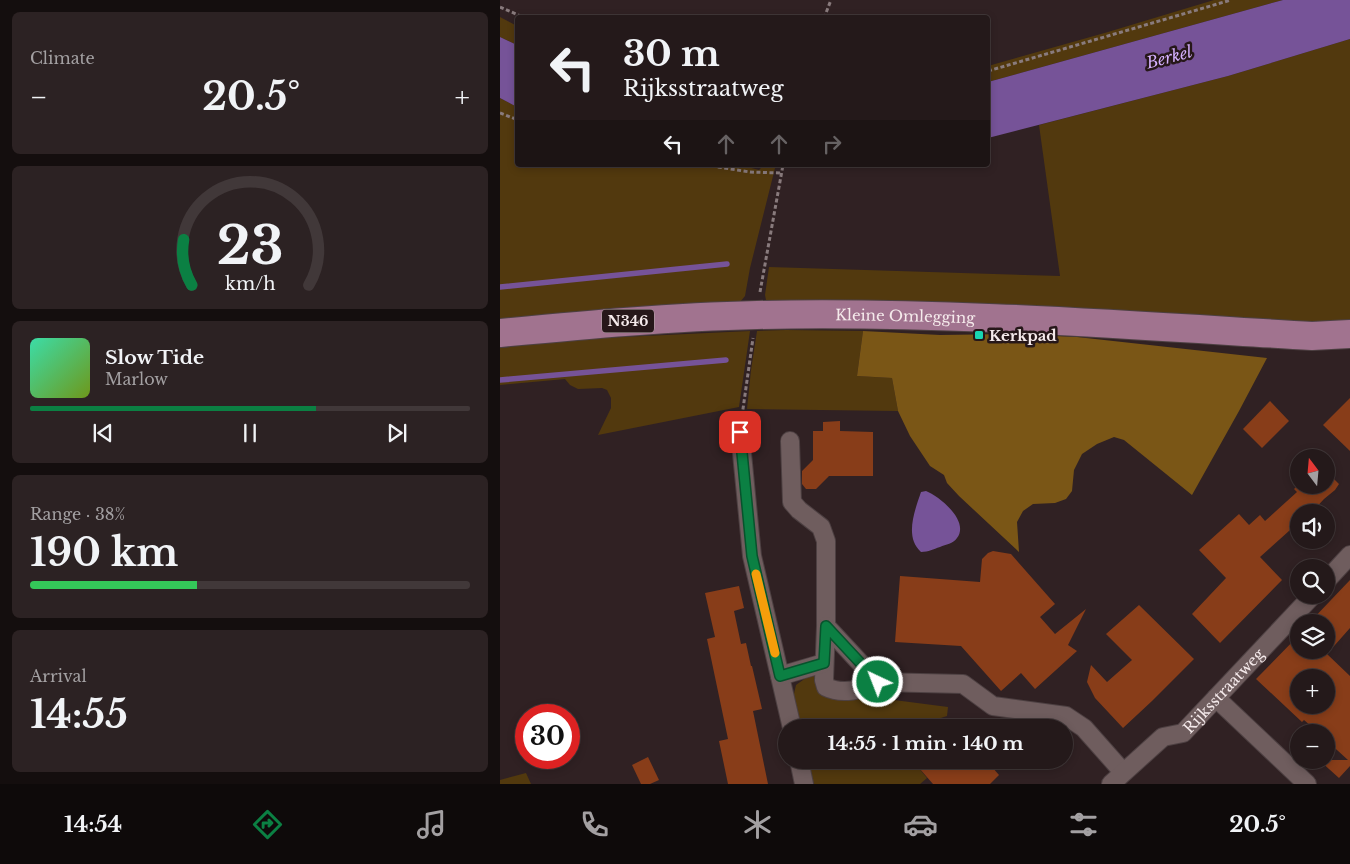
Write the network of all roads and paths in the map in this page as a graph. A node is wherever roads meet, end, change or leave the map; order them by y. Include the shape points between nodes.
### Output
1 (831, 0) edge
2 (1231, 0) edge
3 (500, 7) edge
4 (518, 15) edge
5 (825, 15) edge
6 (990, 70) edge
7 (500, 113) edge
8 (515, 119) edge
9 (718, 167) edge
10 (782, 167) edge
11 (781, 173) junction
12 (756, 315) junction
13 (500, 333) edge
14 (1350, 334) edge
15 (1312, 336) junction
16 (1350, 343) edge
17 (740, 432) joint
18 (790, 440) dead end
19 (1350, 556) edge
20 (1335, 572) edge
21 (1305, 604) edge
22 (826, 626) junction
23 (824, 663) junction
24 (780, 676) junction
25 (878, 682) junction
26 (1216, 698) junction
27 (790, 719) edge
28 (801, 769) edge
29 (1117, 778) edge
30 (804, 784) edge
31 (1307, 784) edge

1 - 5 path
2 - 6 path
3 - 4 path
7 - 8 path
9 - 11 path
10 - 11 path
11 - 12 path
12 - 13 main road, Kleine Omlegging / N346 via 620,322
12 - 15 main road, Kleine Omlegging / N346 via 1000,318
12 - 17 path
14 - 15 main road, N346
15 - 16 main road, N346
17 - 24 street via 752,556
18 - 22 street, Rijksstraatweg via 792,502 821,527 826,541
19 - 20 street
21 - 26 street, Rijksstraatweg
22 - 23 street, Rijksstraatweg
22 - 25 street
23 - 24 street
23 - 25 street, Rijksstraatweg via 824,684 831,690 857,691
24 - 27 street
25 - 29 street, Rijksstraatweg via 963,684 994,706 1066,716 1084,728
26 - 29 street, Rijksstraatweg via 1182,733 1163,737
26 - 31 street
28 - 30 street

